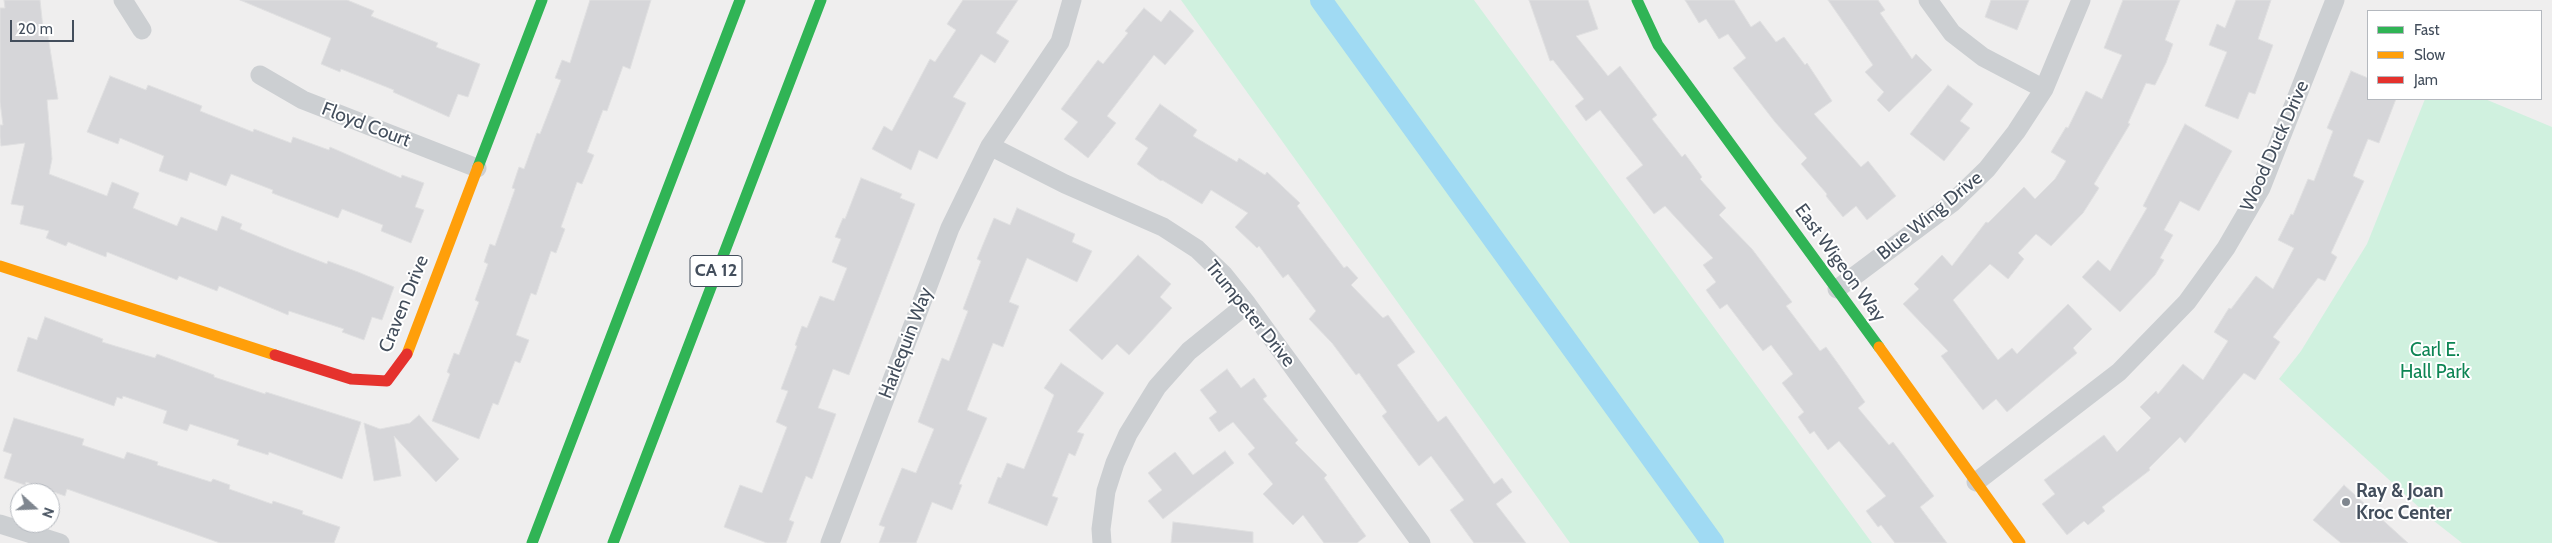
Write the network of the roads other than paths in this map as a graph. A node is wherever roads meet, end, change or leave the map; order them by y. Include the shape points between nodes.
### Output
1 (123, 0) edge
2 (542, 0) edge
3 (740, 0) edge
4 (822, 0) edge
5 (1072, 0) edge
6 (1637, 0) edge
7 (1928, 0) edge
8 (2081, 0) edge
9 (2335, 0) edge
10 (142, 30) dead end
11 (260, 75) dead end
12 (2044, 88) junction
13 (990, 146) junction
14 (477, 168) junction
15 (0, 266) edge
16 (1837, 289) junction
17 (1247, 304) junction
18 (1976, 482) junction
19 (0, 524) edge
20 (60, 543) edge
21 (532, 543) edge
22 (613, 543) edge
23 (830, 543) edge
24 (1102, 543) edge
25 (1421, 543) edge
26 (2020, 543) edge

1 - 10 street
2 - 14 main road, Craven Drive
3 - 21 main road
4 - 22 main road, CA 12
5 - 13 street, Harlequin Way via 1060,42
6 - 16 main road, East Wigeon Way via 1658,45
7 - 12 street via 1952,33 1983,57
8 - 12 street, Blue Wing Drive
9 - 18 street, Wood Duck Drive via 2261,188 2226,248 2187,302 2119,372
11 - 14 street, Floyd Court via 303,100
12 - 16 street, Blue Wing Drive via 2016,132 1986,169 1952,202
13 - 17 street, Trumpeter Drive via 1065,184 1163,227 1197,249
13 - 23 street, Harlequin Way via 950,228
14 - 15 main road, Craven Drive via 406,355 387,381 351,379
16 - 18 main road, East Wigeon Way
17 - 24 street via 1190,351 1156,387 1115,463 1106,491
17 - 25 street, Trumpeter Drive
18 - 26 main road, East Wigeon Way
19 - 20 street

